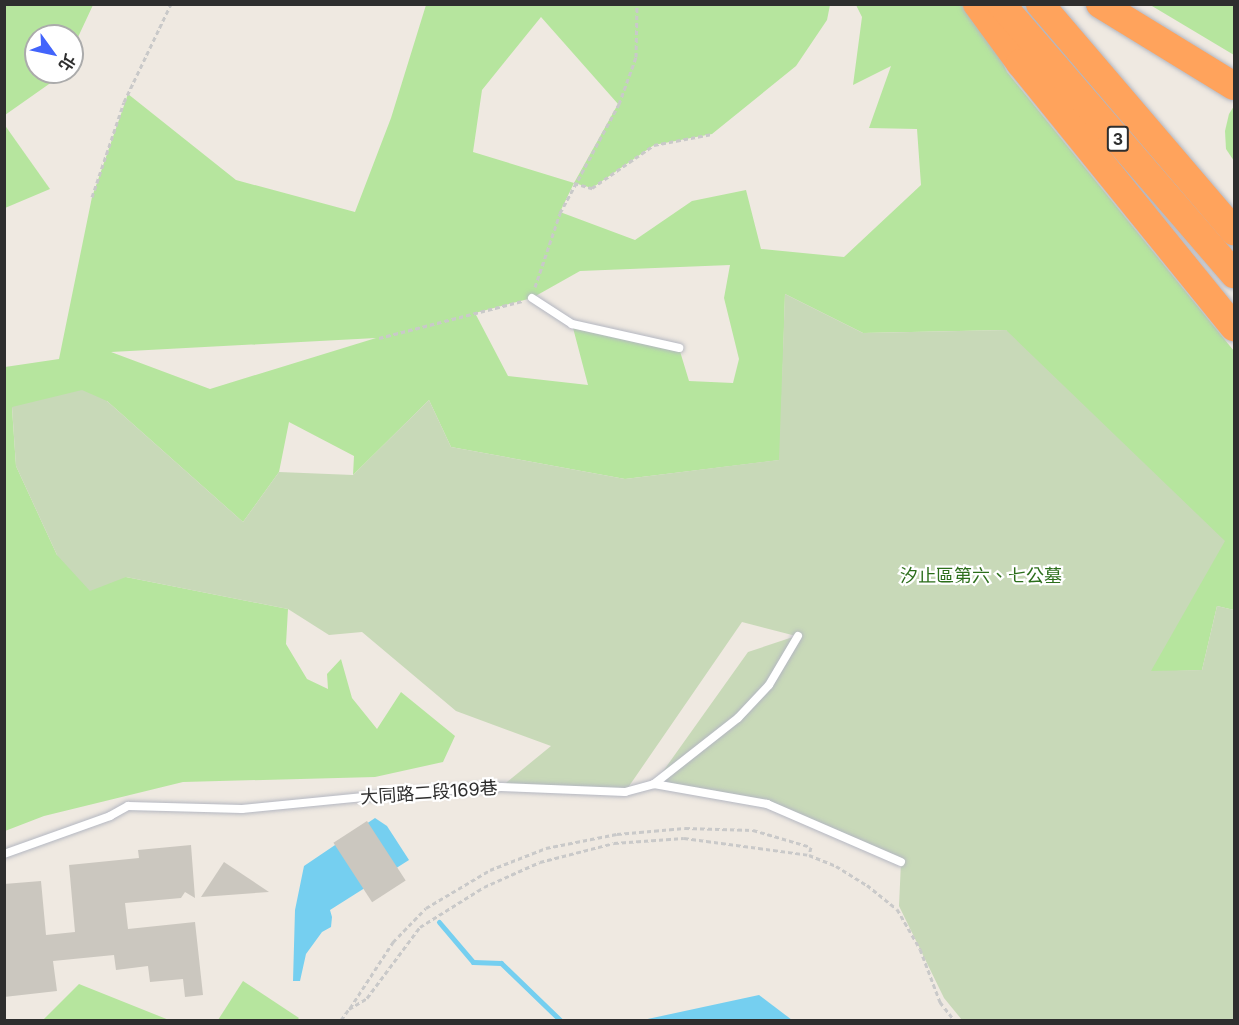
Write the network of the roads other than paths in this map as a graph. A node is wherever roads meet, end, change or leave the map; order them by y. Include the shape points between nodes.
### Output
1 (977, 4) edge
2 (1001, 4) edge
3 (1040, 4) edge
4 (1100, 4) edge
5 (1234, 86) edge
6 (1234, 231) edge
7 (1234, 274) edge
8 (532, 298) road end
9 (1234, 327) edge
10 (680, 348) dead end
11 (798, 636) dead end
12 (654, 784) junction
13 (4, 854) edge
14 (901, 862) dead end

1 - 9 highway via 1020,63
2 - 7 highway, 3
3 - 6 highway, 3
4 - 5 highway
8 - 10 lane via 572,324
11 - 12 lane, 大同路二段169巷 via 769,685 738,718
12 - 13 lane, 大同路二段169巷 via 625,792 501,787 426,791 242,809 128,806
12 - 14 lane via 767,804

